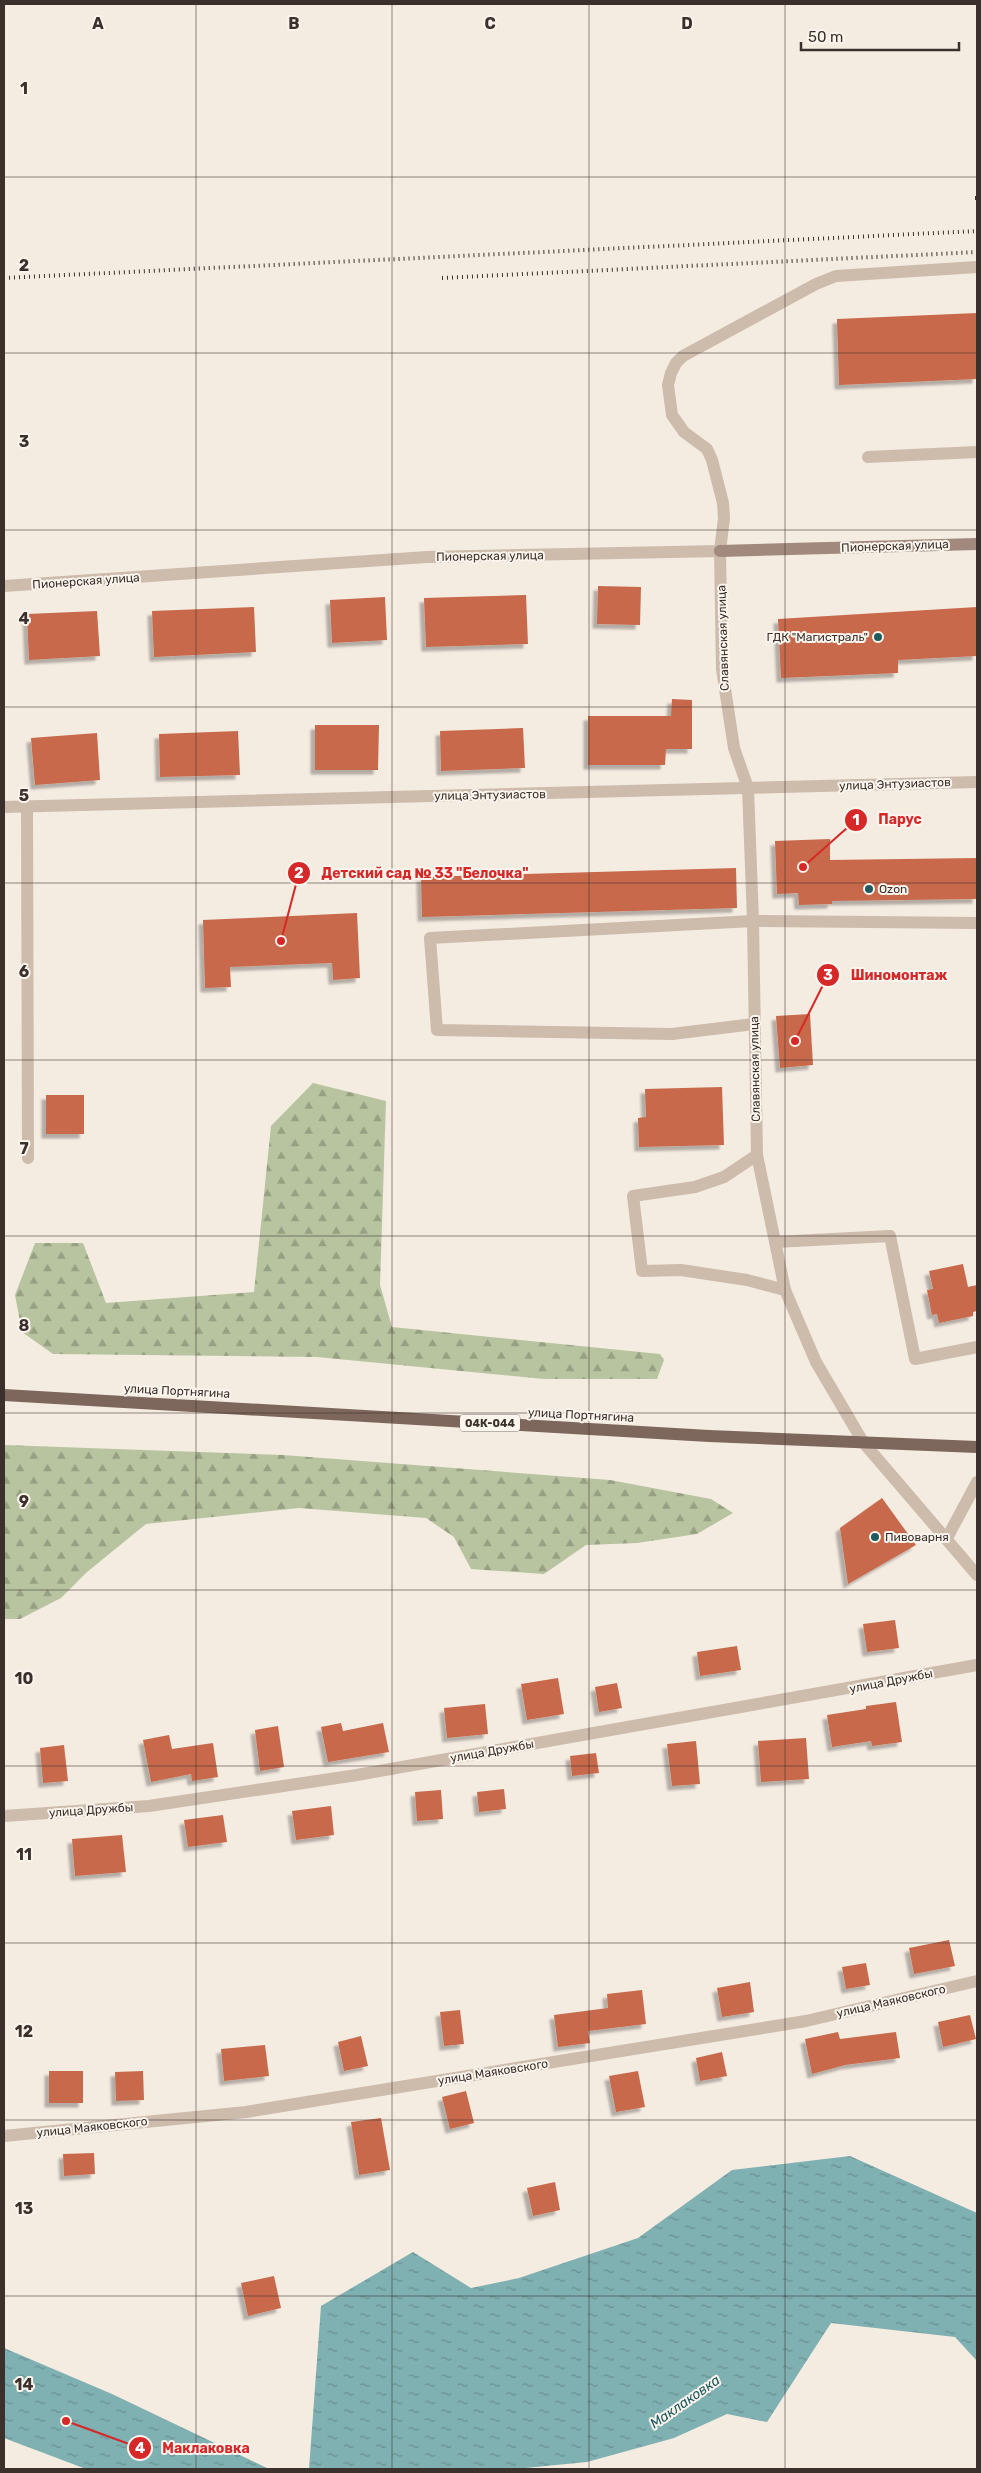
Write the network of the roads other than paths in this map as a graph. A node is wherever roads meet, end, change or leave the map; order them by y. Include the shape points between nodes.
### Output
1 (977, 267) edge
2 (977, 452) edge
3 (868, 457) dead end
4 (977, 544) edge
5 (720, 551) junction
6 (4, 586) edge
7 (977, 782) edge
8 (748, 788) junction
9 (27, 806) junction
10 (4, 808) edge
11 (753, 921) junction
12 (977, 923) edge
13 (754, 1024) junction
14 (757, 1155) junction
15 (28, 1158) dead end
16 (775, 1242) junction
17 (785, 1290) junction
18 (977, 1347) edge
19 (4, 1394) edge
20 (863, 1442) junction
21 (977, 1447) edge
22 (977, 1482) edge
23 (947, 1538) junction
24 (977, 1575) edge
25 (977, 1665) edge
26 (4, 1816) edge
27 (977, 1981) edge
28 (4, 2136) edge

1 - 5 street, Славянская улица via 836,276 732,328 676,363 668,385 672,415 684,432 707,450 712,460 723,504
2 - 3 street
4 - 5 street, Пионерская улица
5 - 6 street, Пионерская улица via 427,557
5 - 8 street, Славянская улица via 722,670 734,748
7 - 8 street, улица Энтузиастов
8 - 9 street, улица Энтузиастов
8 - 11 street, Славянская улица
9 - 10 street, улица Энтузиастов
9 - 15 street
11 - 12 street
11 - 13 street, Славянская улица
11 - 13 street via 430,938 437,1030 672,1034
13 - 14 street, Славянская улица
14 - 16 street, Славянская улица
14 - 17 street via 724,1177 694,1187 633,1196 642,1271 681,1270 747,1280
16 - 17 street, Славянская улица
16 - 18 street via 890,1236 915,1359
17 - 20 street, Славянская улица via 816,1362
19 - 20 main road, улица Портнягина / 04К-044 via 700,1436
20 - 21 main road, улица Портнягина / 04К-044
20 - 23 street, Славянская улица
22 - 23 street
23 - 24 street, Славянская улица
25 - 26 street, улица Дружбы via 348,1776 149,1806
27 - 28 street, улица Маяковского via 806,2021 246,2112

